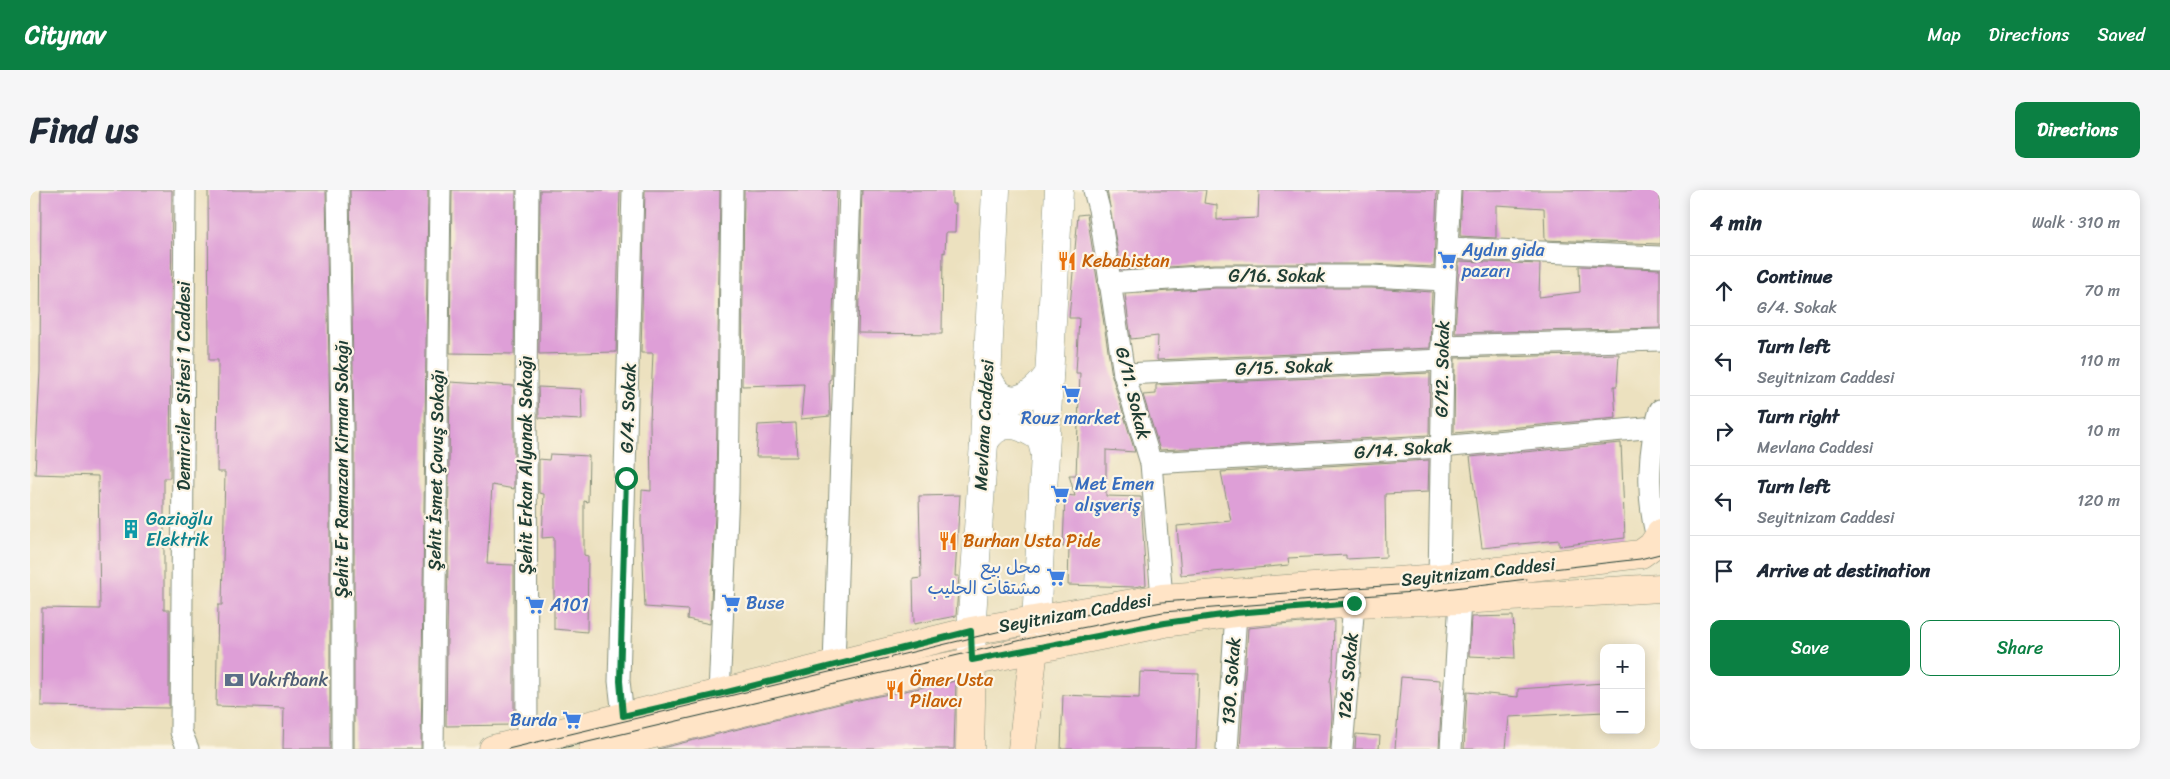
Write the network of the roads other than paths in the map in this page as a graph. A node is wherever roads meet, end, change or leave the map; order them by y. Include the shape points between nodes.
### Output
1 (186, 190) edge
2 (338, 190) edge
3 (440, 190) edge
4 (528, 190) edge
5 (633, 190) edge
6 (732, 190) edge
7 (850, 190) edge
8 (996, 190) edge
9 (1059, 190) edge
10 (1094, 190) edge
11 (1450, 190) edge
12 (1448, 248) junction
13 (1660, 257) edge
14 (1444, 280) junction
15 (1110, 284) junction
16 (1660, 340) edge
17 (1443, 353) junction
18 (1049, 374) junction
19 (1124, 374) junction
20 (987, 375) junction
21 (1657, 419) edge
22 (984, 443) junction
23 (1441, 447) junction
24 (1045, 454) junction
25 (1151, 463) junction
26 (1659, 535) edge
27 (1439, 578) junction
28 (1660, 588) edge
29 (1162, 598) junction
30 (1460, 600) junction
31 (1354, 603) junction
32 (1236, 613) junction
33 (1037, 619) junction
34 (971, 631) junction
35 (1034, 649) junction
36 (972, 660) junction
37 (834, 665) junction
38 (719, 694) junction
39 (623, 716) junction
40 (527, 740) junction
41 (181, 743) edge
42 (342, 749) edge
43 (433, 749) edge
44 (494, 749) edge
45 (593, 749) edge
46 (970, 749) edge
47 (1022, 749) edge
48 (1227, 749) edge
49 (1342, 749) edge
50 (1451, 749) edge

1 - 41 street, Demirciler Sitesi 1 Caddesi
2 - 42 street, Şehit Er Ramazan Kirman Sokağı
3 - 43 street, Şehit İsmet Çavuş Sokağı
4 - 40 street, Şehit Erkan Alyanak Sokağı
5 - 39 street, G/4. Sokak via 620,681
6 - 38 street via 728,492
7 - 37 street
8 - 20 street, Mevlana Caddesi
9 - 18 street
10 - 15 street, G/11. Sokak
11 - 12 street, G/12. Sokak
12 - 13 street
12 - 14 street, G/12. Sokak
14 - 15 street, G/16. Sokak via 1372,276 1215,276
14 - 17 street, G/12. Sokak
15 - 19 street, G/11. Sokak
16 - 17 street, G/15. Sokak
17 - 19 street, G/15. Sokak
17 - 23 street, G/12. Sokak
18 - 20 street via 1032,394 1013,400 1001,397 992,389
18 - 24 street
19 - 25 street, G/11. Sokak
20 - 22 street, Mevlana Caddesi
21 - 23 street, G/14. Sokak
21 - 26 street via 1650,489
22 - 24 street via 996,428 1020,426 1041,438
22 - 34 street, Mevlana Caddesi
23 - 25 street, G/14. Sokak
23 - 27 street, G/12. Sokak
24 - 33 street
25 - 29 street, G/11. Sokak
26 - 27 main road, Seyitnizam Caddesi via 1641,554
27 - 29 main road, Seyitnizam Caddesi
28 - 30 main road, Seyitnizam Caddesi
29 - 33 main road, Seyitnizam Caddesi
30 - 31 main road, Seyitnizam Caddesi
30 - 50 street
31 - 32 main road, Seyitnizam Caddesi
31 - 49 street, 126. Sokak
32 - 35 main road, Seyitnizam Caddesi via 1165,623
32 - 48 street, 130. Sokak
33 - 34 main road, Seyitnizam Caddesi
33 - 35 street
34 - 36 street, Mevlana Caddesi
34 - 37 main road, Seyitnizam Caddesi
35 - 36 main road, Seyitnizam Caddesi
35 - 47 main road
36 - 45 main road, Seyitnizam Caddesi via 830,690
36 - 46 main road
37 - 38 main road, Seyitnizam Caddesi
38 - 39 main road, Seyitnizam Caddesi
39 - 40 main road, Seyitnizam Caddesi
40 - 44 main road, Seyitnizam Caddesi

